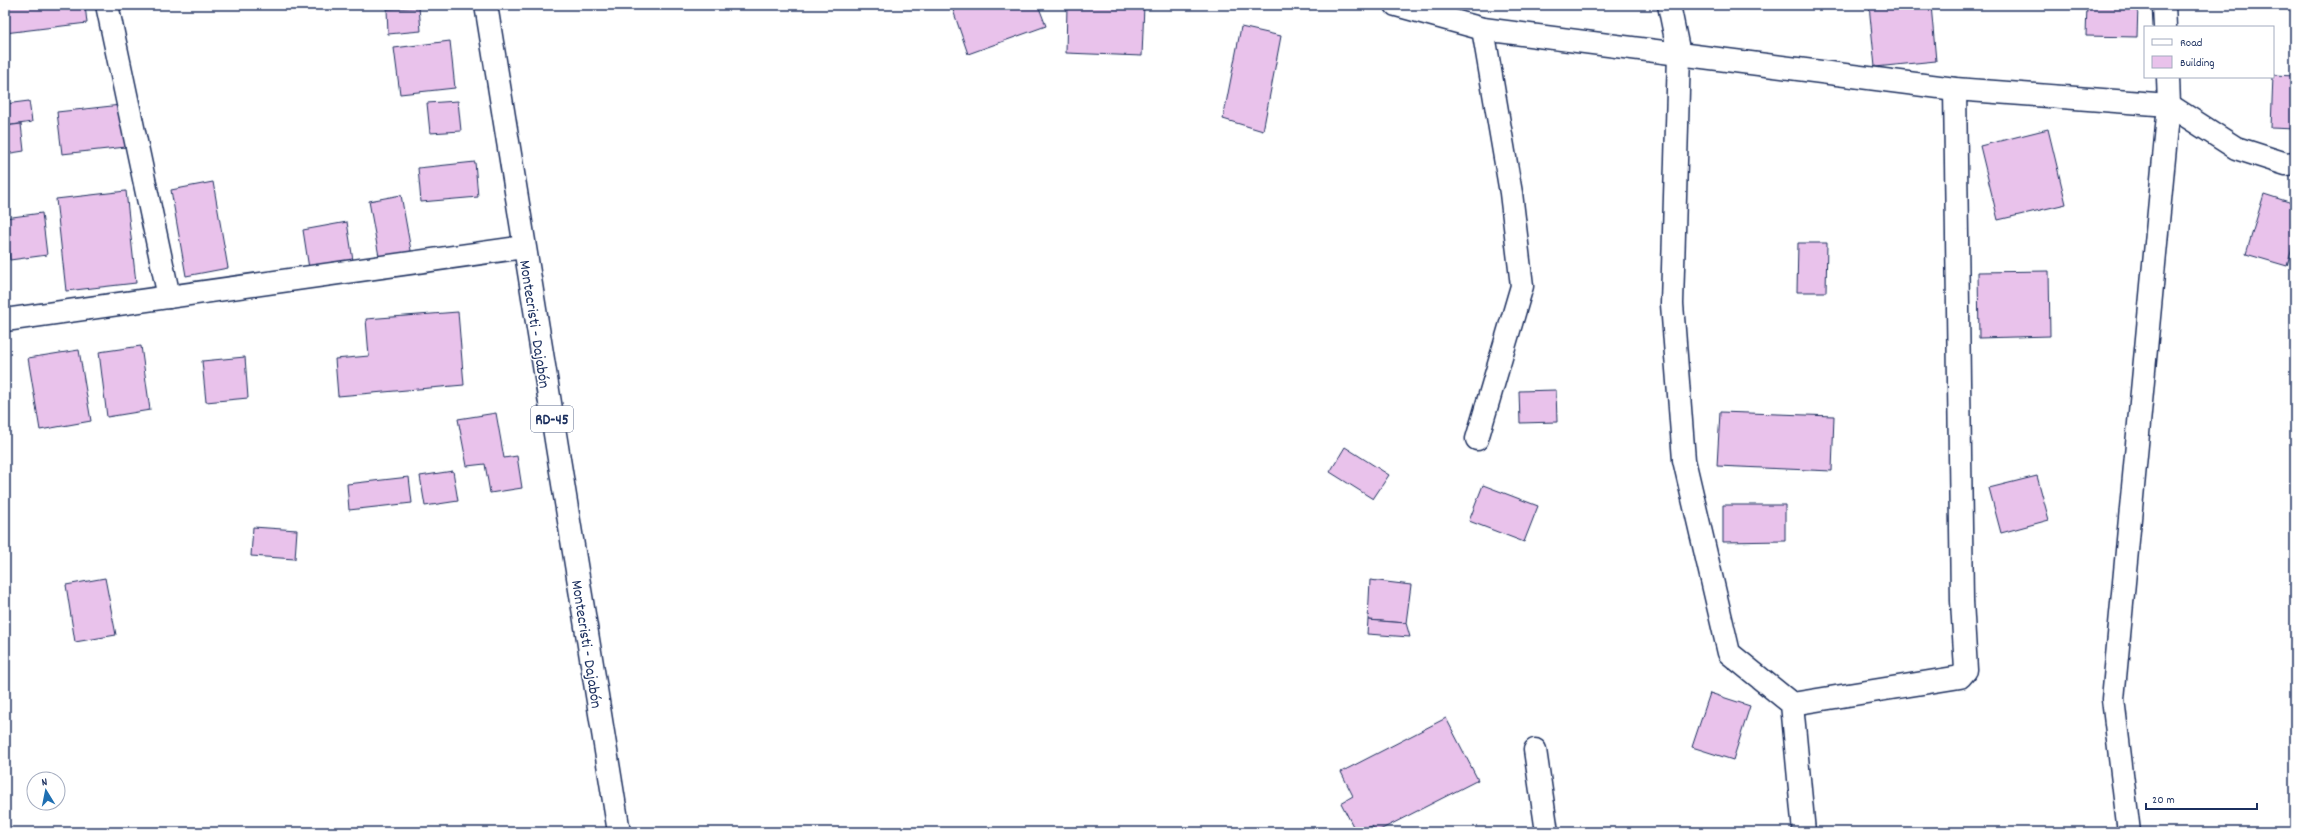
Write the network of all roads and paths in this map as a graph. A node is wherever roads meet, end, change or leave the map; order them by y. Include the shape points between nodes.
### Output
1 (107, 5) edge
2 (486, 5) edge
3 (1396, 5) edge
4 (1668, 5) edge
5 (2164, 5) edge
6 (2165, 26) edge
7 (1483, 29) junction
8 (1679, 54) junction
9 (2168, 78) edge
10 (1955, 89) junction
11 (2169, 105) junction
12 (2295, 163) edge
13 (524, 247) junction
14 (169, 297) junction
15 (5, 320) edge
16 (1477, 439) dead end
17 (1792, 704) junction
18 (1535, 750) dead end
19 (619, 832) edge
20 (1547, 832) edge
21 (1804, 832) edge
22 (2129, 832) edge

1 - 14 street
2 - 13 street, Montecristi - Dajabón / RD-45
3 - 7 street
4 - 8 street
5 - 6 street
7 - 8 street
7 - 16 street via 1511,193 1522,286
8 - 10 street
8 - 17 street via 1672,304 1684,460 1729,653
9 - 11 street
10 - 11 street
10 - 17 street via 1962,601 1966,670 1960,677
11 - 12 street via 2236,148 2286,164
11 - 22 street via 2113,699
13 - 14 street
13 - 19 street, Montecristi - Dajabón / RD-45
14 - 15 street
17 - 21 street
18 - 20 street

